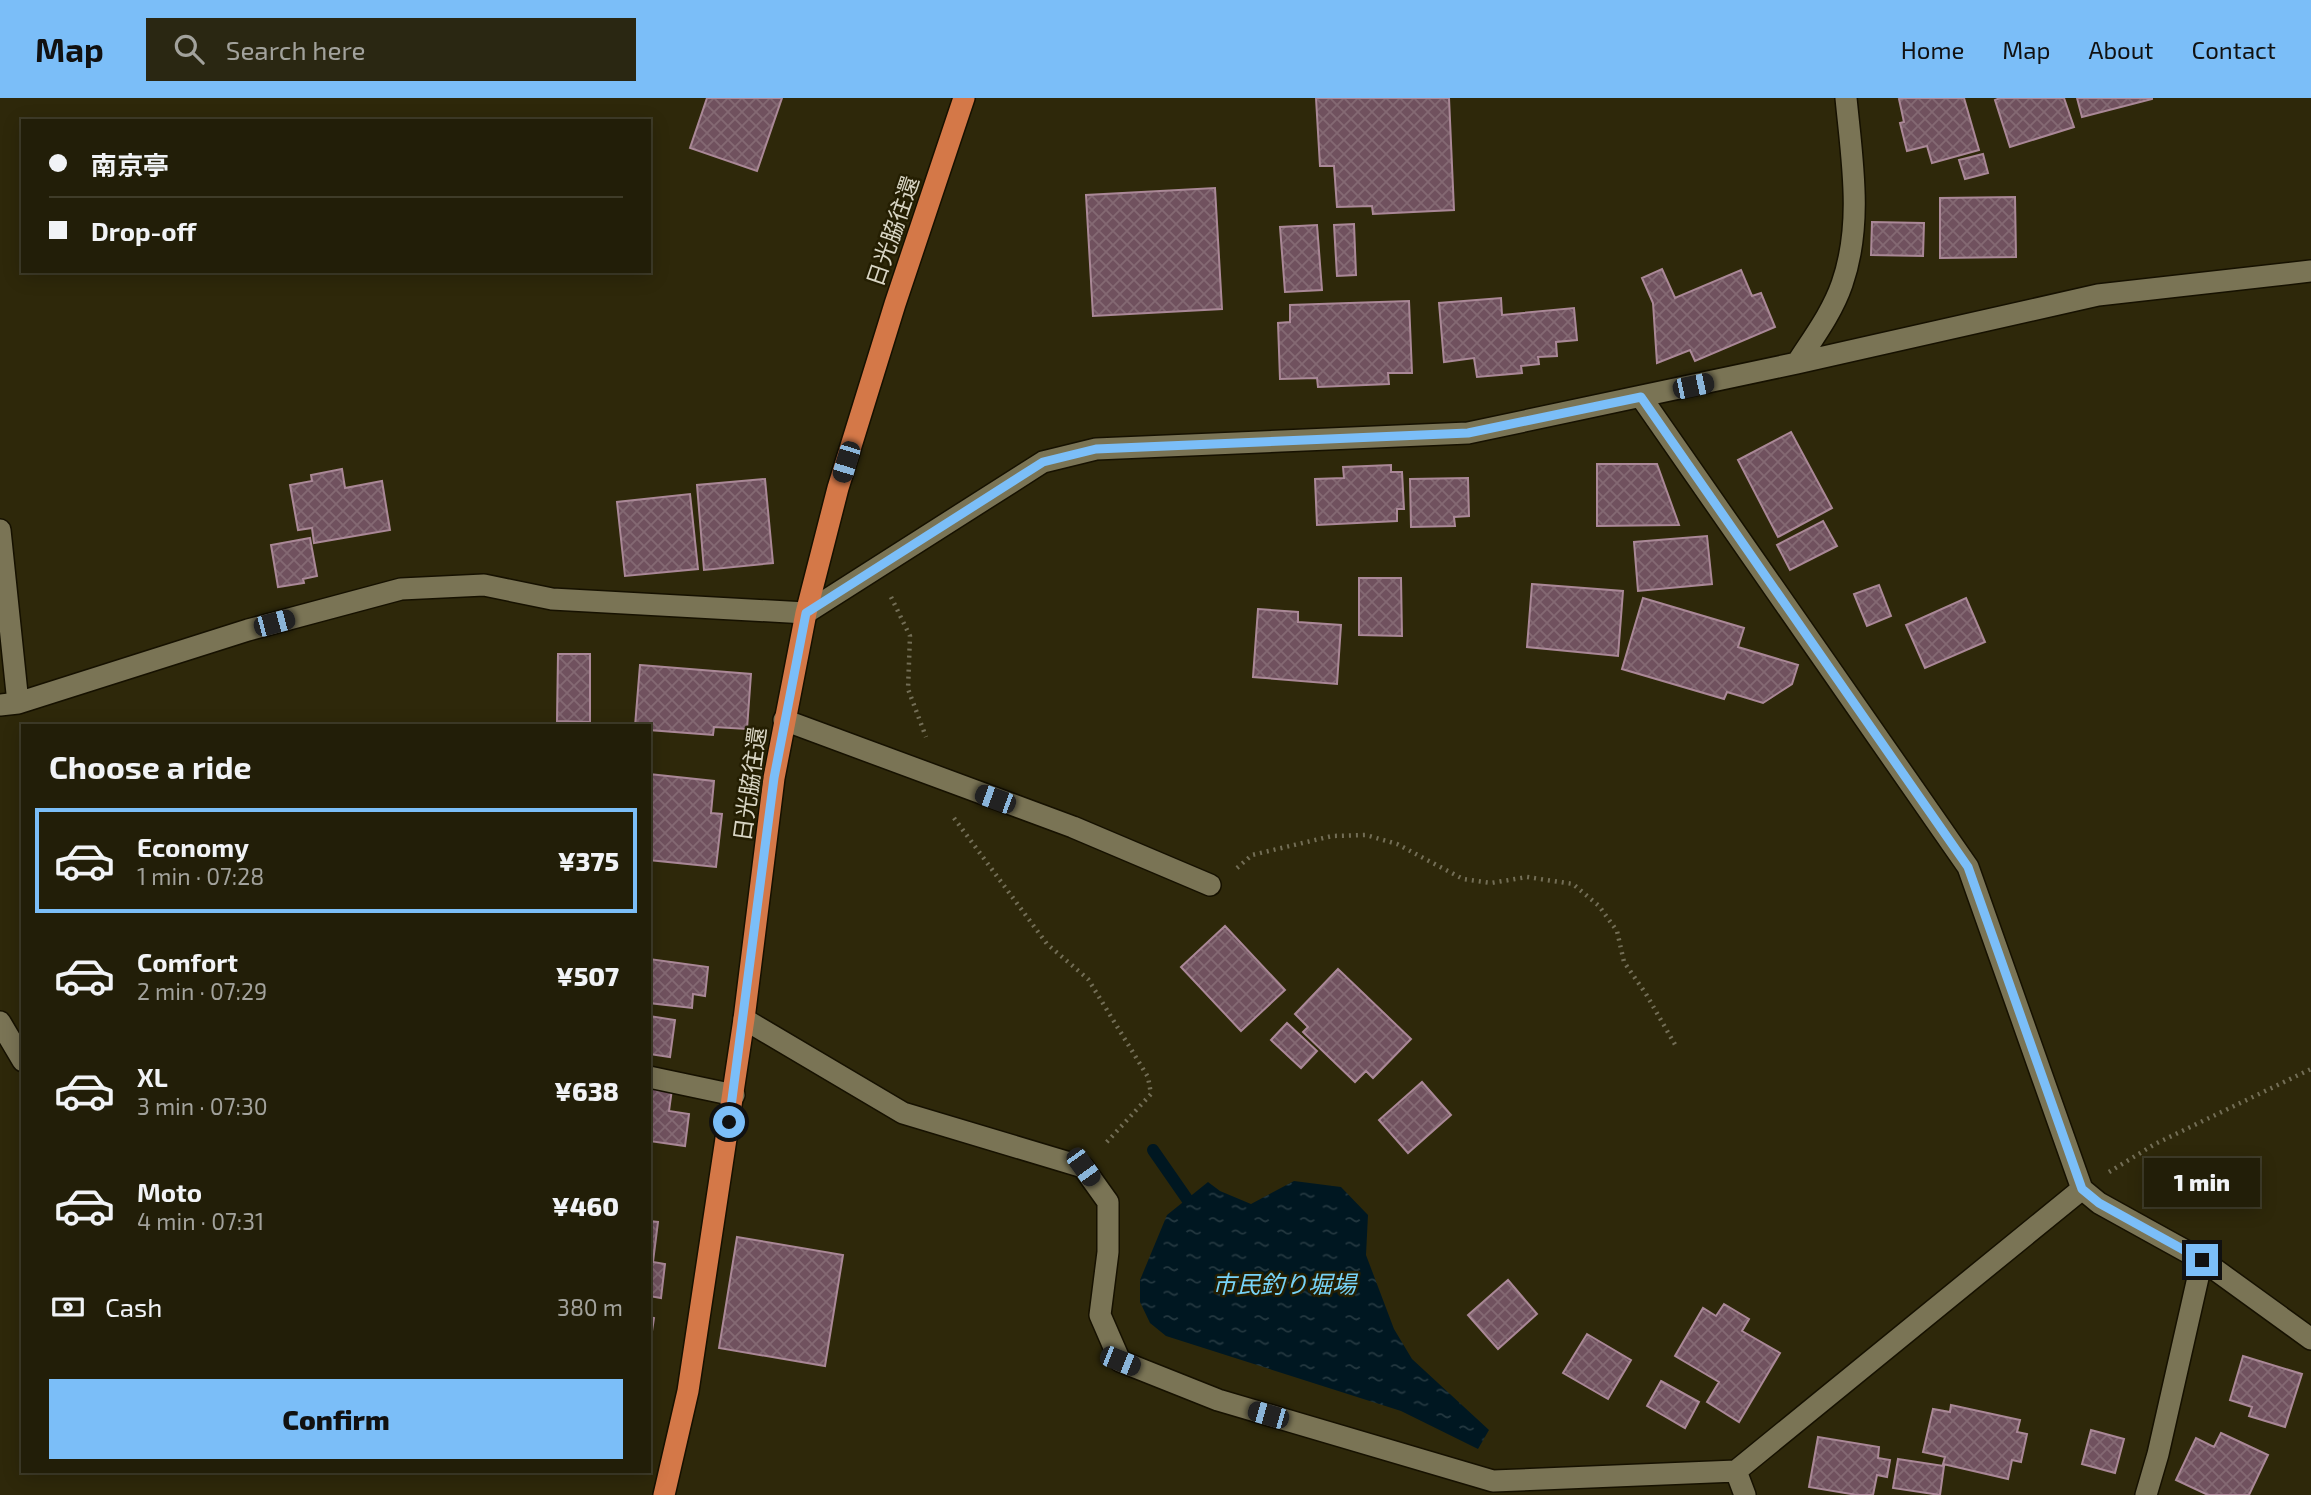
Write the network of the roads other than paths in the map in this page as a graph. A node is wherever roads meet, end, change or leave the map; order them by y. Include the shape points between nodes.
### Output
1 (964, 98) edge
2 (1846, 98) edge
3 (2311, 271) edge
4 (1797, 363) junction
5 (1641, 397) junction
6 (0, 530) edge
7 (806, 613) junction
8 (9, 704) edge
9 (784, 720) junction
10 (1210, 885) road end
11 (744, 1019) junction
12 (0, 1022) edge
13 (21, 1058) edge
14 (651, 1077) edge
15 (734, 1095) junction
16 (2082, 1189) junction
17 (2202, 1260) junction
18 (2311, 1339) edge
19 (1736, 1471) junction
20 (664, 1495) edge
21 (1745, 1495) edge
22 (2146, 1495) edge

1 - 7 highway, 日光脇往還 via 846,462
2 - 4 street via 1855,223 1843,284
3 - 4 street via 2098,295
4 - 5 street
5 - 7 street via 1468,433 1096,449 1043,462
5 - 16 street via 1968,867
6 - 8 street
7 - 8 street via 552,599 484,585 401,589 248,630
7 - 9 highway, 日光脇往還
9 - 10 street via 1073,827
9 - 11 highway, 日光脇往還
11 - 15 highway, 日光脇往還
11 - 19 street via 903,1113 1083,1167 1108,1202 1108,1252 1100,1315 1120,1361 1218,1400 1493,1482
12 - 13 street
14 - 15 street
15 - 20 highway, 日光脇往還 via 688,1391
16 - 17 street
16 - 19 street
17 - 18 street
17 - 22 street
19 - 21 street

